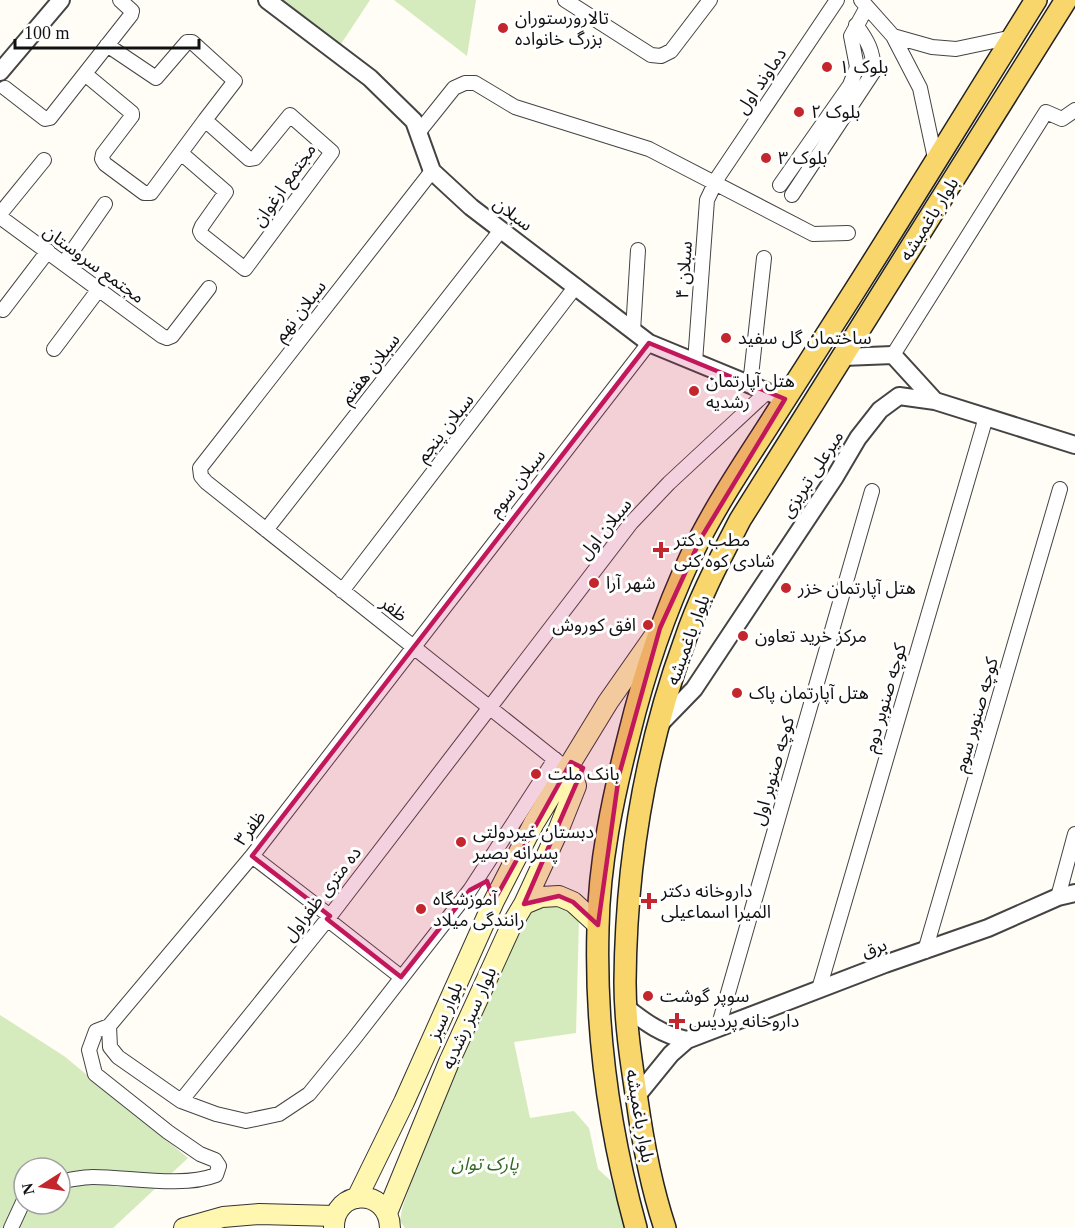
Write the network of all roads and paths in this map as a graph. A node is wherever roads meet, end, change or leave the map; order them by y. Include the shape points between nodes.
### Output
1 (61, 0) edge
2 (120, 0) edge
3 (267, 0) edge
4 (565, 0) edge
5 (710, 0) edge
6 (837, 0) edge
7 (1066, 0) edge
8 (864, 4) edge
9 (1031, 8) edge
10 (856, 25) junction
11 (1048, 30) junction
12 (893, 36) junction
13 (1013, 37) junction
14 (107, 45) junction
15 (0, 72) edge
16 (85, 74) junction
17 (5, 88) dead end
18 (1075, 110) edge
19 (206, 120) junction
20 (418, 133) junction
21 (181, 153) junction
22 (44, 160) dead end
23 (936, 163) junction
24 (432, 171) junction
25 (716, 182) junction
26 (780, 185) dead end
27 (792, 195) dead end
28 (105, 204) dead end
29 (0, 215) edge
30 (501, 230) junction
31 (848, 233) dead end
32 (638, 250) dead end
33 (48, 251) junction
34 (764, 258) dead end
35 (64, 263) junction
36 (576, 286) junction
37 (209, 288) dead end
38 (99, 289) junction
39 (3, 310) dead end
40 (633, 331) junction
41 (649, 343) junction
42 (54, 349) dead end
43 (893, 355) junction
44 (843, 357) junction
45 (695, 362) junction
46 (750, 384) junction
47 (776, 395) junction
48 (935, 401) junction
49 (986, 417) junction
50 (1075, 445) edge
51 (201, 476) joint
52 (1060, 489) dead end
53 (872, 491) dead end
54 (266, 530) junction
55 (342, 591) junction
56 (660, 628) junction
57 (412, 646) junction
58 (489, 706) junction
59 (658, 727) junction
60 (561, 764) junction
61 (1075, 834) edge
62 (252, 856) junction
63 (470, 890) junction
64 (1075, 893) edge
65 (1058, 897) junction
66 (495, 902) junction
67 (524, 904) junction
68 (328, 917) junction
69 (597, 925) junction
70 (925, 951) junction
71 (401, 977) junction
72 (819, 989) junction
73 (627, 1008) junction
74 (109, 1026) junction
75 (718, 1028) junction
76 (687, 1040) junction
77 (636, 1097) junction
78 (181, 1101) junction
79 (72, 1180) edge
80 (357, 1198) junction
81 (335, 1222) edge
82 (389, 1224) edge
83 (184, 1228) edge
84 (636, 1228) edge
85 (665, 1228) edge

1 - 15 street
2 - 14 street via 132,11
3 - 20 street, سبلان via 370,78 414,121
4 - 5 street via 651,55 661,56 671,51
6 - 25 street, دماوند اول
7 - 11 main road, بلوار باغمیشه
8 - 10 street
8 - 12 street
9 - 11 street
9 - 13 main road, بلوار باغمیشه
10 - 26 street via 851,36 857,67 850,85
10 - 27 street via 873,55 874,71
11 - 44 main road, بلوار باغمیشه
12 - 13 street via 956,49
12 - 23 street via 920,88
13 - 23 main road, بلوار باغمیشه
14 - 16 street
14 - 19 street via 156,78 187,42 192,42 235,81
16 - 17 street via 48,119
16 - 21 street via 132,113 103,154 105,164 148,194
18 - 43 street via 1062,119 1046,112
19 - 21 street
19 - 21 street, مجتمع ارغوان via 252,160 290,115 332,152 245,269 202,235 200,231 226,192
20 - 24 street, سبلان
20 - 25 street via 454,87 475,82 515,107 649,149
22 - 29 street
23 - 47 main road, بلوار باغمیشه
24 - 30 street, سبلان
24 - 51 street, سبلان نهم via 200,468
25 - 31 street via 813,234
25 - 45 street, سبلان ۴ via 707,200
28 - 35 street
29 - 33 street, مجتمع سروستان
30 - 36 street, سبلان
30 - 54 street, سبلان هفتم
32 - 40 street
33 - 35 street, مجتمع سروستان
33 - 39 street
34 - 46 street
35 - 38 street, مجتمع سروستان
36 - 40 street, سبلان
36 - 55 street, سبلان پنجم
37 - 38 street, مجتمع سروستان via 167,338
38 - 42 street
40 - 41 street, سبلان
41 - 45 street, سبلان
41 - 57 street, سبلان سوم
43 - 44 street
43 - 48 street
44 - 59 main road, بلوار باغمیشه via 740,520 716,567 685,639
45 - 46 street, سبلان
46 - 47 street, سبلان
47 - 56 main road, بلوار باغمیشه via 691,555
47 - 58 street, سبلان اول via 669,483 631,523
48 - 49 street, میرعلی تبریزی
48 - 59 street, میرعلی تبریزی via 899,396 880,410 694,689
49 - 50 street, میرعلی تبریزی
49 - 72 street, کوچه صنوبر دوم
51 - 54 street, ظفر
52 - 70 street, کوچه صنوبر سوم
53 - 75 street, کوچه صنوبر اول
54 - 55 street, ظفر
55 - 57 street, ظفر
56 - 60 main road, بلوار سبز
56 - 69 main road, بلوار باغمیشه via 619,775 603,862
57 - 58 street, ظفر
57 - 62 street, ظفر۳
58 - 60 street, ظفر
58 - 68 street, ده متری ظفراول
59 - 73 main road, بلوار باغمیشه via 629,885
60 - 63 street
60 - 66 main road, بلوار سبز
60 - 67 main road, بلوار سبز رشدیه via 576,786
61 - 65 street
62 - 68 street
62 - 74 street, ظفر۳
63 - 66 street via 485,885
63 - 71 street
64 - 65 street, برق
65 - 70 street, برق
66 - 80 main road, بلوار سبز
67 - 69 main road via 559,896 573,902
67 - 82 main road, بلوار سبز رشدیه via 449,1062
68 - 71 street
68 - 78 street, ده متری ظفراول
69 - 84 main road, بلوار باغمیشه via 601,1051 613,1130
70 - 72 street, برق
71 - 78 street via 309,1094 279,1114 246,1121
72 - 75 street, برق
73 - 76 street via 651,1027
73 - 77 main road, بلوار باغمیشه
74 - 78 street via 110,1047 118,1057
74 - 79 street, ظفر۳ via 96,1031 89,1050 95,1074 168,1132 219,1166 216,1175 208,1178
75 - 76 street, برق
76 - 77 street
77 - 85 main road, بلوار باغمیشه via 643,1143
80 - 81 main road via 344,1204
80 - 82 main road via 378,1202
81 - 83 main road via 260,1214 223,1217

